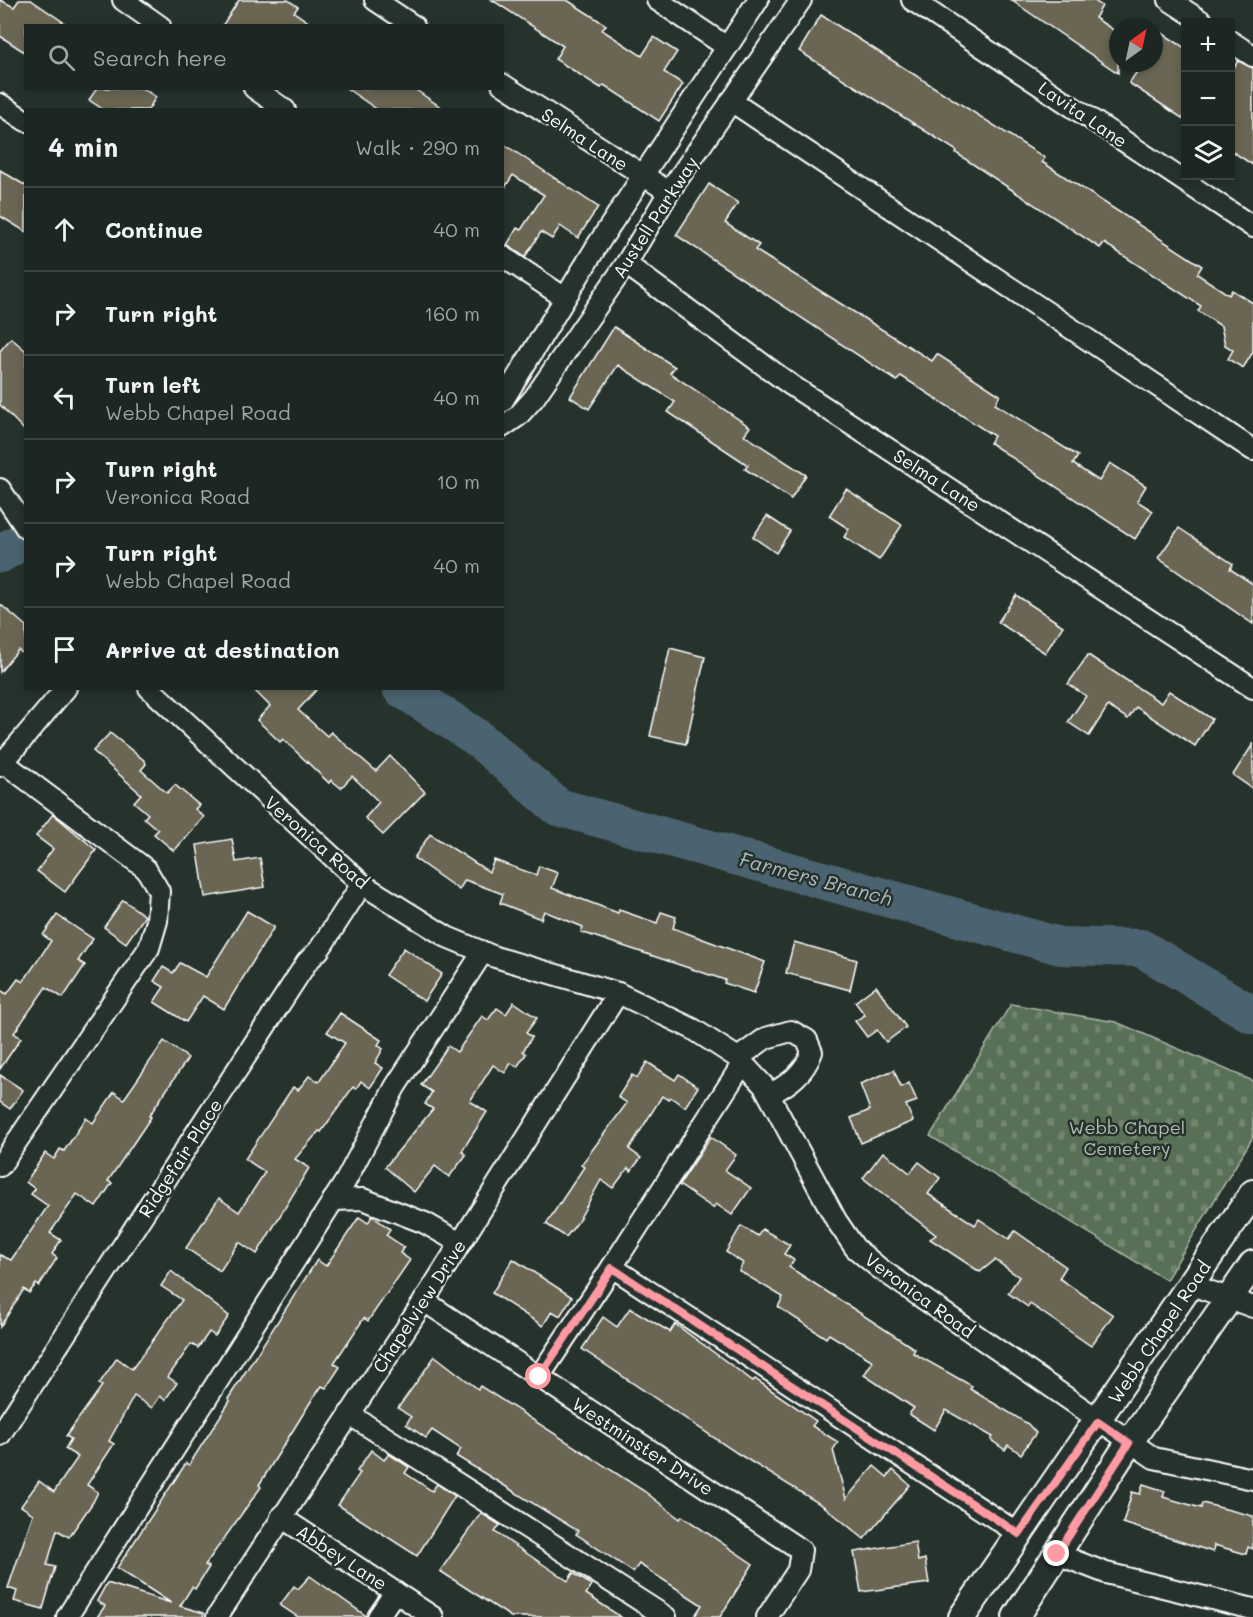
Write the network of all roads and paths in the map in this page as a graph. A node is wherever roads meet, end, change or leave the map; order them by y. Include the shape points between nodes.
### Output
1 (123, 0) edge
2 (375, 0) edge
3 (657, 0) edge
4 (758, 0) edge
5 (801, 0) edge
6 (912, 0) edge
7 (1169, 0) edge
8 (1197, 18) edge
9 (157, 24) edge
10 (411, 24) edge
11 (1235, 44) edge
12 (727, 47) junction
13 (1253, 56) edge
14 (504, 85) edge
15 (257, 90) edge
16 (731, 101) junction
17 (0, 104) edge
18 (282, 108) edge
19 (24, 120) edge
20 (643, 177) junction
21 (669, 192) junction
22 (1253, 227) edge
23 (504, 257) edge
24 (626, 264) junction
25 (565, 298) junction
26 (504, 399) edge
27 (504, 426) edge
28 (1253, 450) edge
29 (0, 489) edge
30 (22, 523) edge
31 (1253, 688) edge
32 (64, 690) edge
33 (151, 690) edge
34 (2, 764) edge
35 (362, 884) junction
36 (483, 952) junction
37 (618, 993) junction
38 (741, 1060) junction
39 (769, 1095) junction
40 (0, 1166) edge
41 (1253, 1193) edge
42 (333, 1200) junction
43 (460, 1243) junction
44 (1253, 1264) edge
45 (612, 1268) junction
46 (1192, 1285) junction
47 (424, 1301) junction
48 (1241, 1303) edge
49 (539, 1377) junction
50 (349, 1414) junction
51 (1098, 1422) junction
52 (0, 1435) edge
53 (1129, 1443) junction
54 (1253, 1479) edge
55 (281, 1517) junction
56 (1019, 1534) junction
57 (1057, 1554) junction
58 (395, 1592) junction
59 (1253, 1609) edge
60 (67, 1617) edge
61 (217, 1617) edge
62 (378, 1617) edge
63 (433, 1617) edge
64 (666, 1617) edge
65 (767, 1617) edge
66 (962, 1617) edge
67 (1016, 1617) edge

1 - 9 street
2 - 10 street
3 - 12 street
4 - 12 street, Austell Parkway
5 - 16 street, Austell Parkway
6 - 22 street, Lavita Lane
7 - 8 street
11 - 13 street
12 - 20 street, Austell Parkway
14 - 20 street, Selma Lane
15 - 18 street
16 - 21 street, Austell Parkway
16 - 28 street
17 - 19 street
20 - 21 street, Selma Lane
20 - 25 street, Austell Parkway
21 - 24 street, Austell Parkway
23 - 25 street
24 - 27 street, Austell Parkway via 534,398
24 - 31 street, Selma Lane via 791,385
25 - 26 street, Austell Parkway
29 - 30 street
32 - 34 street
33 - 35 street, Veronica Road
34 - 40 street via 146,869 159,891 158,921 149,948
35 - 36 street, Veronica Road via 447,937
35 - 52 street, Ridgefair Place via 307,962
36 - 37 street, Veronica Road
36 - 42 street via 395,1087
37 - 38 street, Veronica Road via 693,1029
37 - 43 street, Chapelview Drive
38 - 39 street, Veronica Road
38 - 39 street via 766,1038 791,1032 807,1040 812,1052 807,1066 791,1083
38 - 45 street
39 - 51 street, Veronica Road via 855,1248
41 - 46 main road, Webb Chapel Road
42 - 43 street via 363,1200 425,1223
42 - 60 street
43 - 47 street, Chapelview Drive
44 - 48 main road, Webb Chapel Road
45 - 49 street
45 - 56 street
46 - 48 street
46 - 51 main road, Webb Chapel Road
47 - 49 street, Westminster Drive
47 - 50 street, Chapelview Drive
48 - 53 main road, Webb Chapel Road
49 - 65 street, Westminster Drive via 801,1550 798,1570
50 - 55 street, Chapelview Drive
50 - 64 street
51 - 53 street, Veronica Road
51 - 56 main road, Webb Chapel Road
53 - 54 street, Veronica Road via 1154,1458
53 - 57 main road, Webb Chapel Road
55 - 58 street, Abbey Lane
55 - 61 street, Chapelview Drive
56 - 66 main road, Webb Chapel Road
57 - 59 street via 1106,1573
57 - 67 main road, Webb Chapel Road
58 - 62 street
58 - 63 street, Abbey Lane

